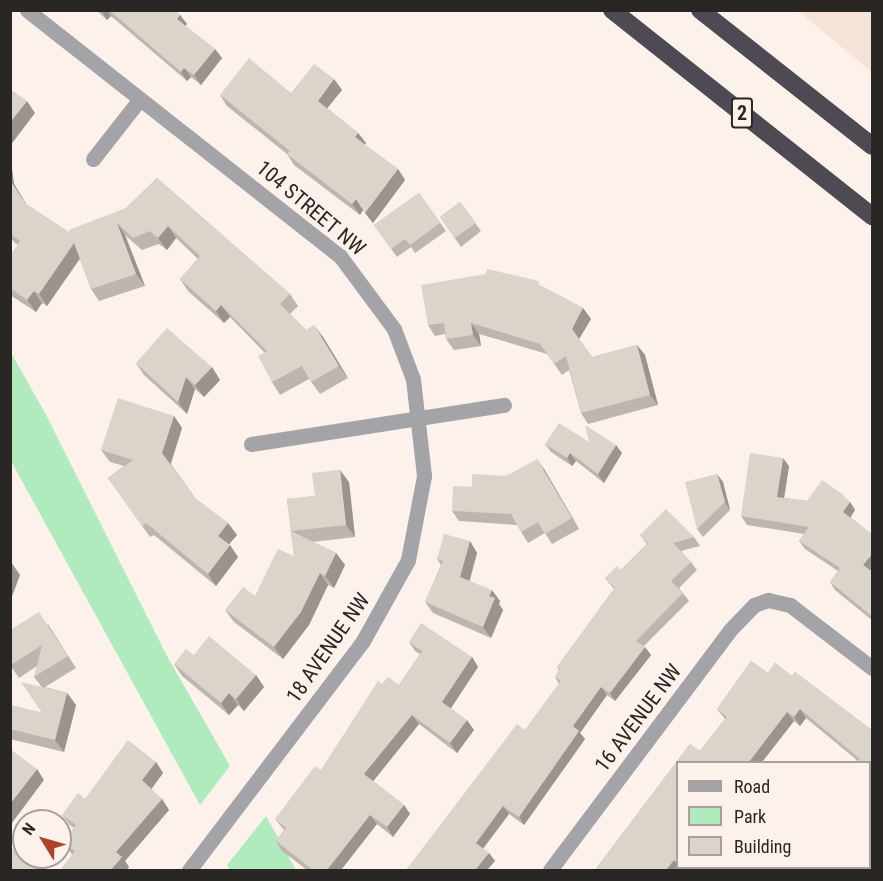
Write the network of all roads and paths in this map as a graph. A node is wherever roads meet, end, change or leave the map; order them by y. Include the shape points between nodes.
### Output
1 (27, 10) edge
2 (612, 10) edge
3 (700, 10) edge
4 (140, 99) junction
5 (873, 146) edge
6 (93, 159) dead end
7 (873, 216) edge
8 (504, 405) dead end
9 (419, 417) junction
10 (251, 444) dead end
11 (873, 668) edge
12 (189, 870) edge
13 (550, 870) edge

1 - 4 street, 104 STREET NW
2 - 7 highway, 2
3 - 5 highway
4 - 6 street
4 - 9 street, 104 STREET NW via 307,228 359,278 394,329 405,353
8 - 9 street
9 - 10 street
9 - 12 street, 18 AVENUE NW via 424,476 421,506 408,560 392,592 363,641
11 - 13 street, 16 AVENUE NW via 802,612 768,600 754,605 730,630

